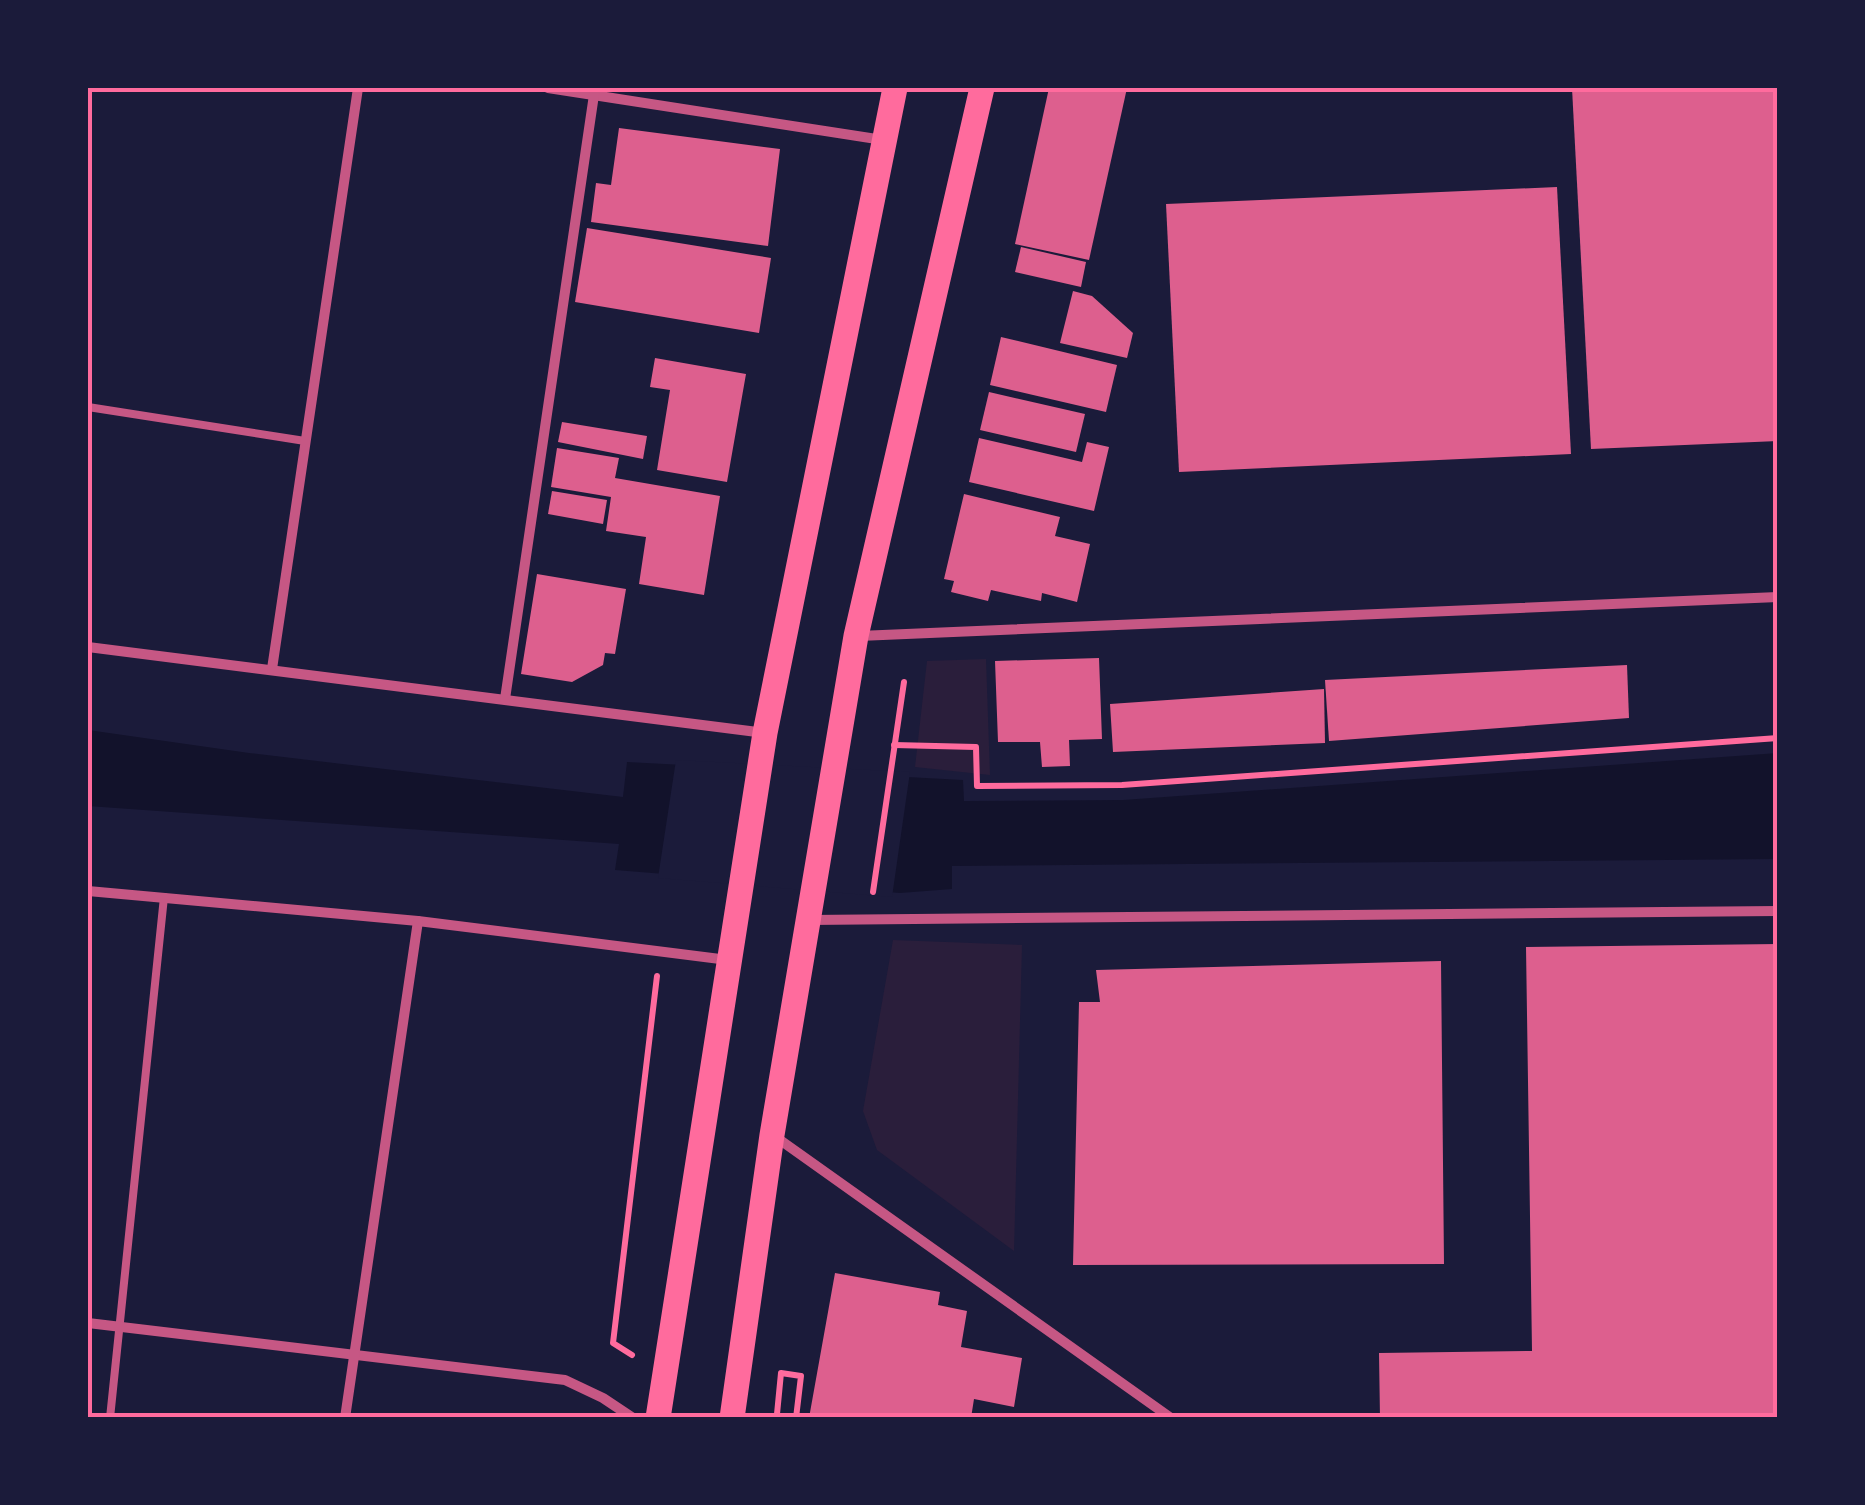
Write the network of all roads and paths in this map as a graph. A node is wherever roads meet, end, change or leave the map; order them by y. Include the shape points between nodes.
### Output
1 (358, 88) edge
2 (548, 88) edge
3 (896, 88) edge
4 (982, 88) edge
5 (595, 91) edge
6 (884, 140) junction
7 (88, 406) edge
8 (306, 440) junction
9 (1778, 597) edge
10 (856, 636) junction
11 (88, 647) edge
12 (272, 669) junction
13 (904, 682) dead end
14 (505, 699) junction
15 (765, 733) junction
16 (1778, 738) edge
17 (894, 745) junction
18 (88, 890) edge
19 (873, 892) dead end
20 (164, 898) junction
21 (1778, 912) edge
22 (807, 920) junction
23 (418, 921) junction
24 (660, 951) junction
25 (729, 960) junction
26 (772, 1135) junction
27 (88, 1323) edge
28 (122, 1328) junction
29 (613, 1344) dead end
30 (354, 1354) junction
31 (777, 1414) dead end
32 (110, 1418) edge
33 (345, 1418) edge
34 (633, 1418) edge
35 (658, 1418) edge
36 (732, 1418) edge
37 (796, 1418) edge
38 (1171, 1418) edge

1 - 8 street
2 - 5 street
3 - 6 main road
4 - 10 main road
5 - 6 street
5 - 14 street
6 - 15 main road
7 - 8 lane
8 - 12 street
9 - 10 street
10 - 22 main road
11 - 12 street
12 - 14 street
13 - 17 path
14 - 15 street
15 - 25 main road
16 - 17 path via 1122,785 977,786 976,747
17 - 19 path
18 - 20 street
20 - 23 street
20 - 28 lane
21 - 22 street
22 - 26 main road
23 - 24 street
23 - 30 street
24 - 25 street
24 - 29 path
25 - 35 main road
26 - 36 main road
26 - 38 street
27 - 28 street
28 - 30 street
28 - 32 lane
30 - 33 street
30 - 34 street via 564,1380
31 - 37 path via 780,1373 801,1376

